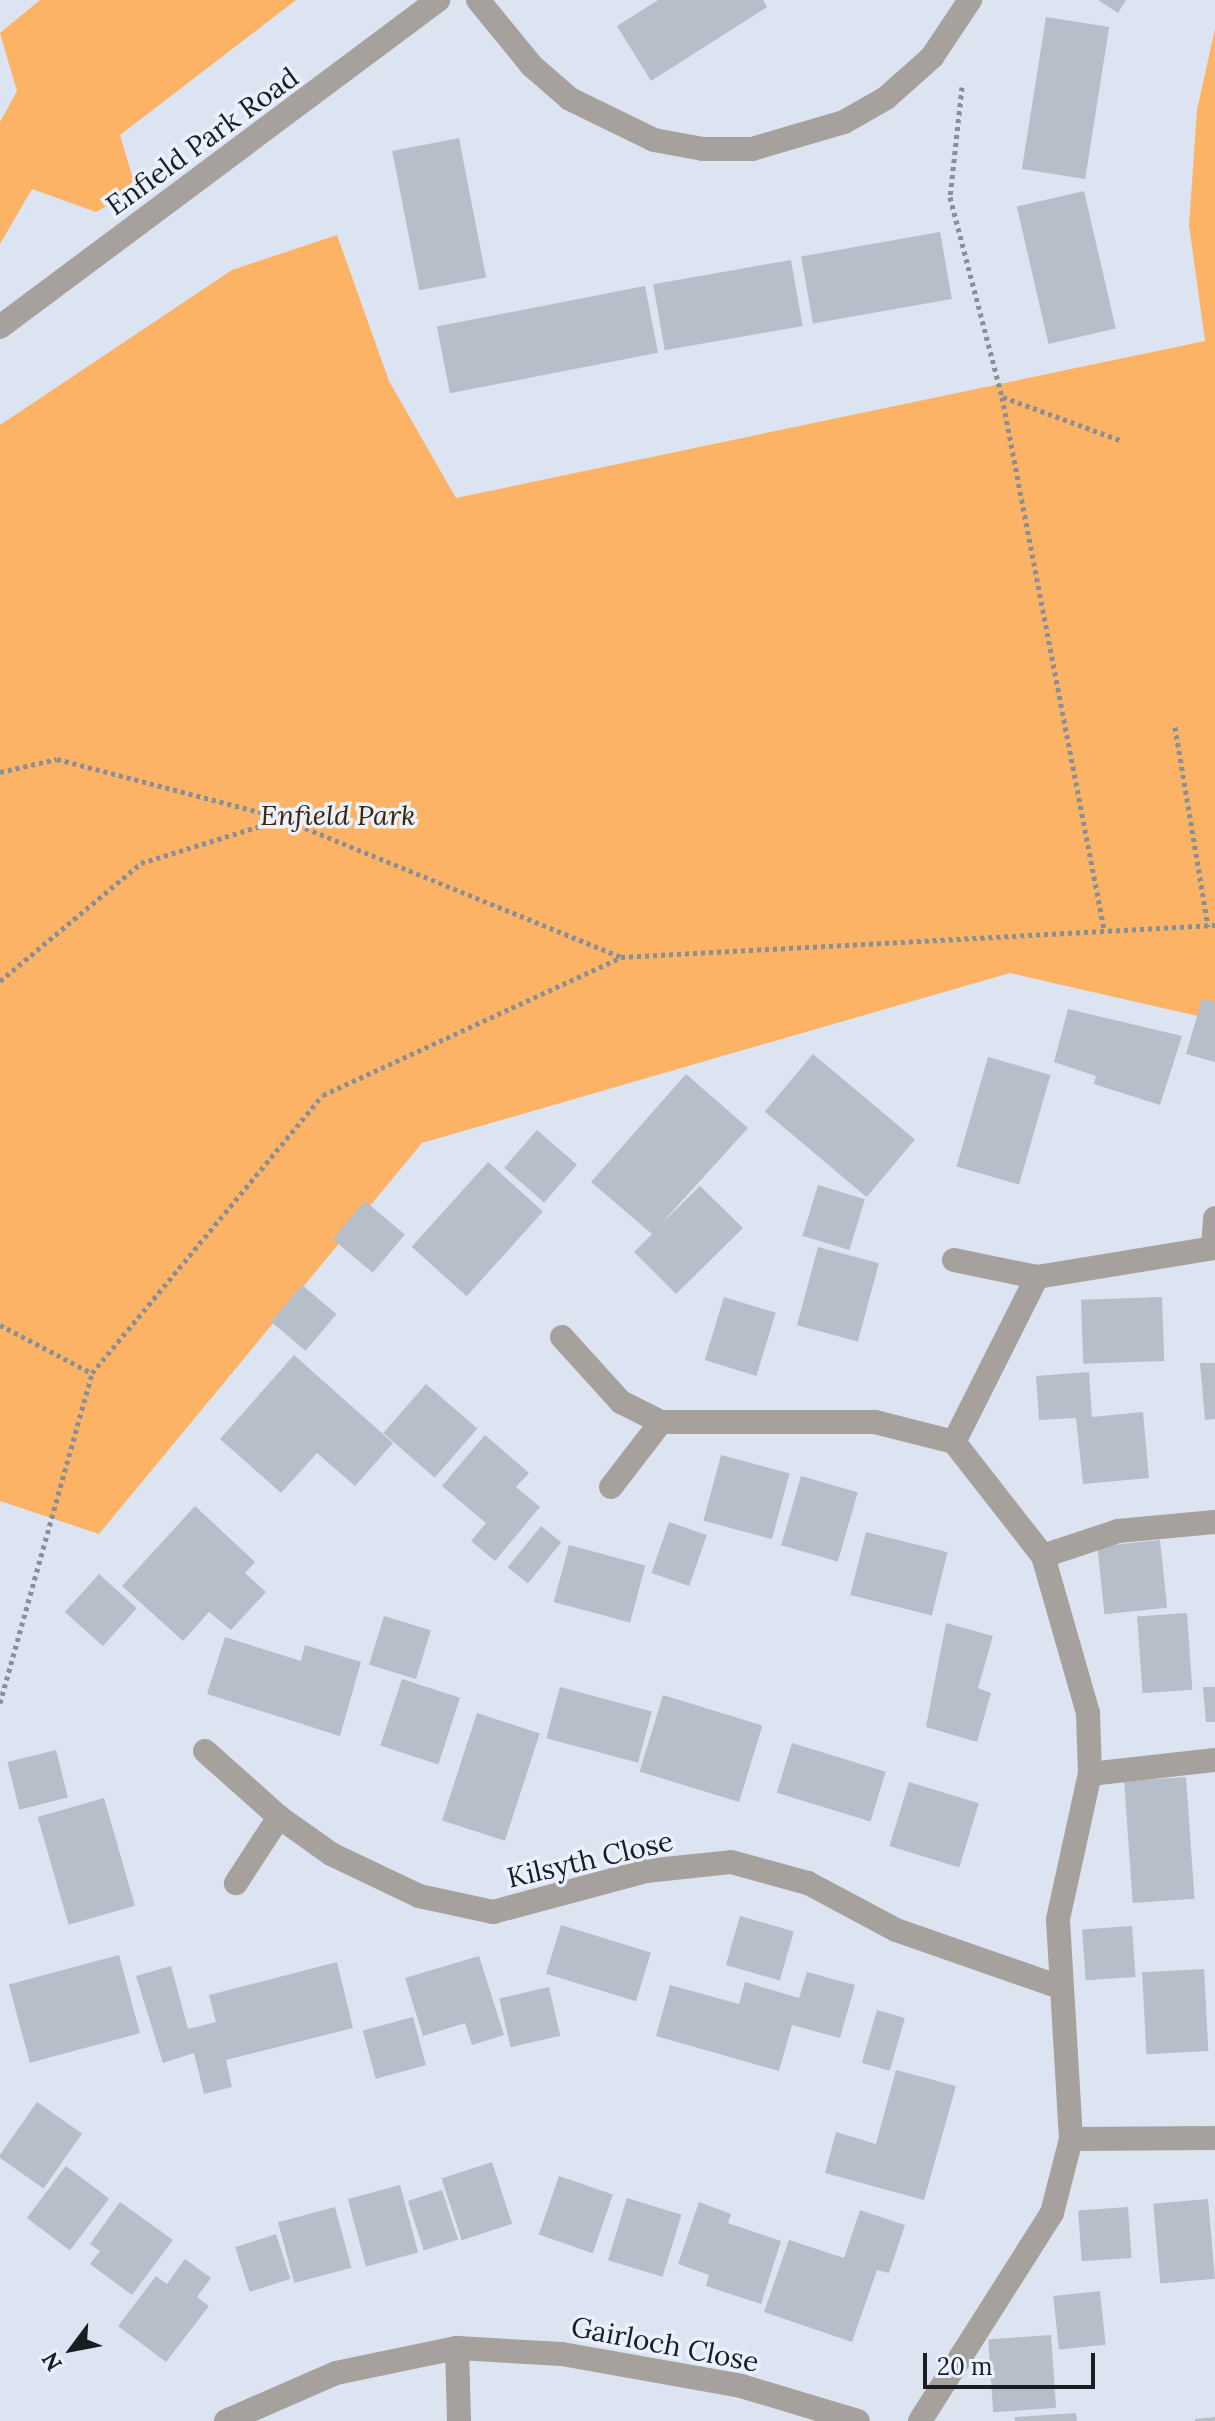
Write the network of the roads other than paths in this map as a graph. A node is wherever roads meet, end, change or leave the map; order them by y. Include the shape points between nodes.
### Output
1 (438, 0) edge
2 (478, 0) edge
3 (970, 0) edge
4 (0, 327) edge
5 (1215, 1218) edge
6 (1214, 1248) edge
7 (954, 1260) dead end
8 (1037, 1277) junction
9 (562, 1337) dead end
10 (661, 1422) junction
11 (954, 1442) junction
12 (611, 1487) dead end
13 (1215, 1522) edge
14 (1043, 1556) junction
15 (205, 1751) dead end
16 (1215, 1760) edge
17 (1090, 1774) junction
18 (279, 1817) junction
19 (236, 1883) dead end
20 (1057, 1986) junction
21 (1215, 2138) edge
22 (1071, 2139) junction
23 (457, 2348) junction
24 (226, 2421) edge
25 (459, 2421) edge
26 (858, 2421) edge
27 (920, 2421) edge

1 - 4 street, Enfield Park Road
2 - 3 street via 532,66 570,99 654,140 703,149 800,139 876,104 932,57
5 - 6 street
6 - 8 street
7 - 8 street
8 - 11 street
9 - 10 street via 621,1402
10 - 11 street via 875,1422
10 - 12 street
11 - 14 street
13 - 14 street via 1118,1531
14 - 17 street via 1088,1713
15 - 18 street, Kilsyth Close
16 - 17 street
17 - 20 street via 1058,1919
18 - 19 street
18 - 20 street, Kilsyth Close via 331,1854 419,1896 493,1912 646,1871 731,1862 808,1883 896,1930
20 - 22 street via 1071,2063
21 - 22 street
22 - 27 street via 1052,2213
23 - 24 street, Gairloch Close via 336,2373
23 - 25 street
23 - 26 street, Gairloch Close via 562,2354 711,2380

